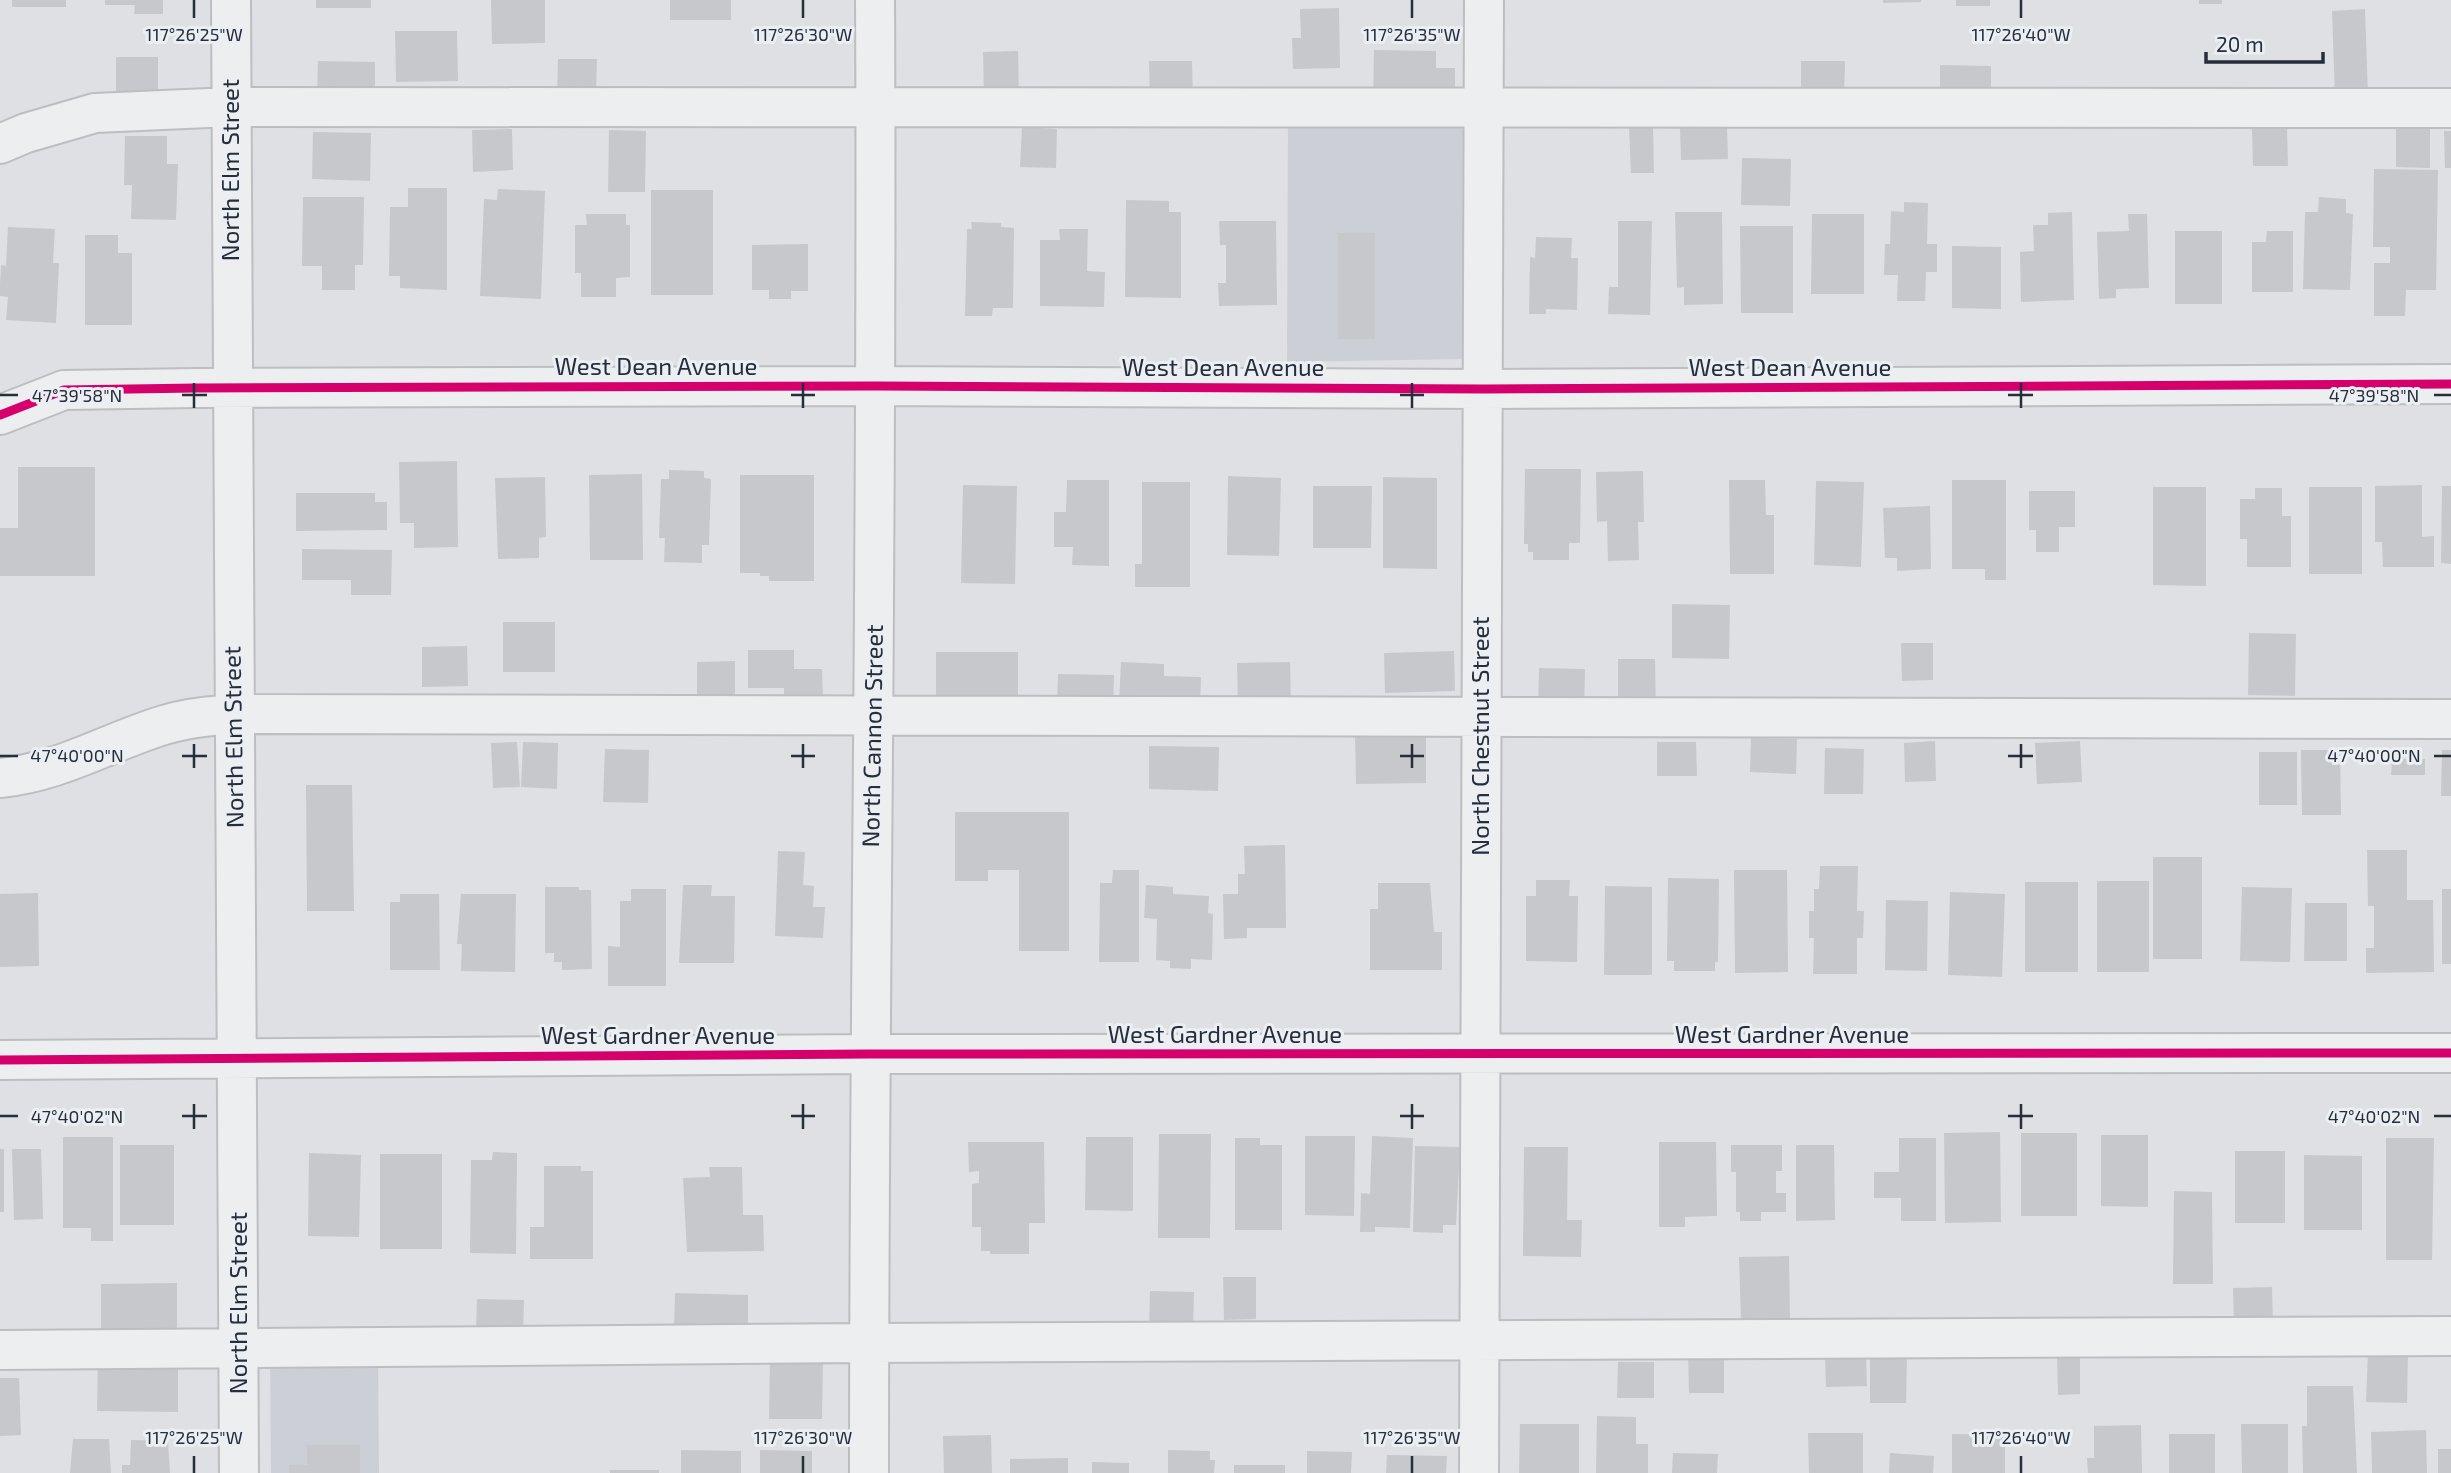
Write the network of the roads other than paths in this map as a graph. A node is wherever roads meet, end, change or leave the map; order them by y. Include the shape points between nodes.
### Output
1 (231, 0) edge
2 (876, 0) edge
3 (1484, 0) edge
4 (231, 107) junction
5 (876, 107) junction
6 (2451, 108) edge
7 (1484, 109) junction
8 (0, 144) edge
9 (2451, 384) edge
10 (877, 386) junction
11 (231, 388) junction
12 (1484, 389) junction
13 (0, 415) edge
14 (234, 714) junction
15 (873, 717) junction
16 (1481, 719) junction
17 (2451, 719) edge
18 (0, 778) edge
19 (2451, 1053) edge
20 (869, 1054) junction
21 (1479, 1054) junction
22 (237, 1059) junction
23 (0, 1060) edge
24 (2451, 1336) edge
25 (1479, 1340) junction
26 (869, 1343) junction
27 (239, 1349) junction
28 (0, 1350) edge
29 (239, 1473) edge
30 (869, 1473) edge
31 (1479, 1473) edge

1 - 4 street, North Elm Street
2 - 5 street, North Cannon Street
3 - 7 street, North Chestnut Street
4 - 5 street
4 - 8 street via 94,113
4 - 11 street, North Elm Street
5 - 7 street
5 - 10 street, North Cannon Street
6 - 7 street
7 - 12 street, North Chestnut Street
9 - 12 street, West Dean Avenue
10 - 11 street, West Dean Avenue
10 - 12 street, West Dean Avenue
10 - 15 street, North Cannon Street
11 - 13 street, West Dean Avenue via 64,390
11 - 14 street, North Elm Street
12 - 16 street, North Chestnut Street
14 - 15 street
14 - 18 street via 162,726 58,766
14 - 22 street, North Elm Street
15 - 16 street
15 - 20 street, North Cannon Street
16 - 17 street
16 - 21 street, North Chestnut Street
19 - 21 street, West Gardner Avenue
20 - 21 street, West Gardner Avenue
20 - 22 street, West Gardner Avenue
20 - 26 street, North Cannon Street
21 - 25 street, North Chestnut Street
22 - 23 street, West Gardner Avenue
22 - 27 street, North Elm Street
24 - 25 street
25 - 26 street
25 - 31 street, North Chestnut Street
26 - 27 street
26 - 30 street, North Cannon Street
27 - 28 street
27 - 29 street, North Elm Street

